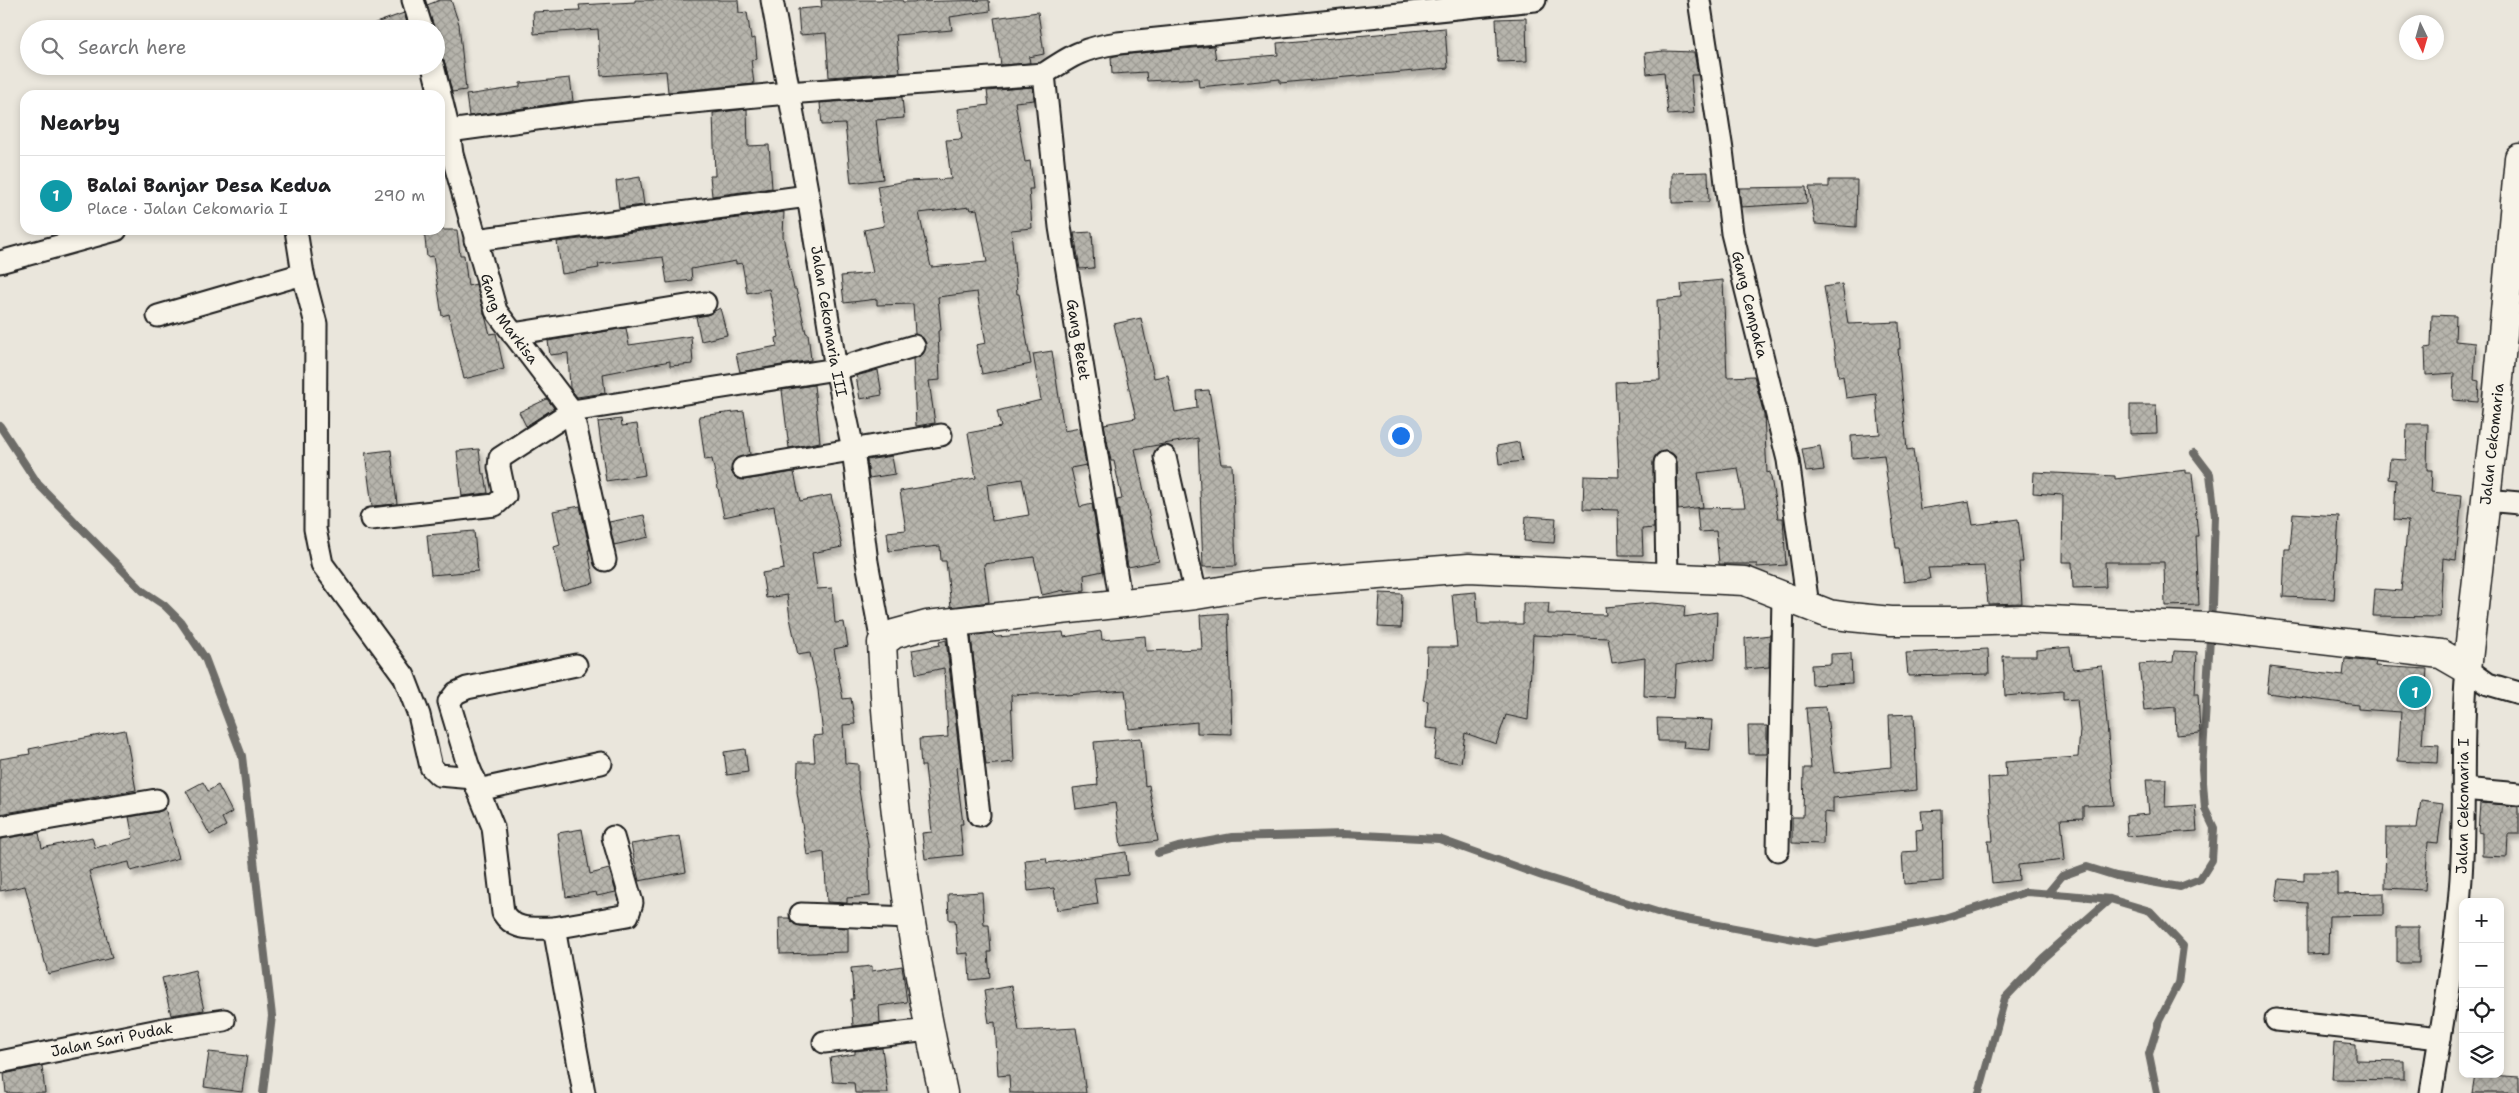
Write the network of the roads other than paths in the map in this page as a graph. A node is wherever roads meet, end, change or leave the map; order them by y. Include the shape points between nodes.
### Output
1 (413, 0) edge
2 (772, 0) edge
3 (1535, 0) edge
4 (1699, 0) edge
5 (419, 20) edge
6 (1044, 74) junction
7 (435, 75) edge
8 (439, 90) edge
9 (788, 93) junction
10 (445, 115) edge
11 (449, 131) junction
12 (2519, 158) edge
13 (808, 196) junction
14 (98, 235) edge
15 (297, 235) edge
16 (475, 240) junction
17 (0, 262) edge
18 (303, 274) junction
19 (704, 303) dead end
20 (158, 316) dead end
21 (513, 334) junction
22 (914, 346) dead end
23 (836, 370) junction
24 (572, 411) junction
25 (941, 435) dead end
26 (853, 449) junction
27 (1165, 457) dead end
28 (1665, 463) dead end
29 (743, 468) dead end
30 (2486, 500) junction
31 (2519, 503) edge
32 (371, 519) dead end
33 (605, 560) dead end
34 (1666, 577) junction
35 (1196, 595) junction
36 (1783, 596) junction
37 (1121, 604) junction
38 (1808, 606) junction
39 (957, 622) junction
40 (882, 643) junction
41 (576, 665) dead end
42 (2467, 669) junction
43 (2519, 692) edge
44 (602, 763) dead end
45 (476, 784) junction
46 (2463, 789) junction
47 (2519, 794) edge
48 (156, 800) dead end
49 (979, 815) dead end
50 (0, 827) edge
51 (613, 837) dead end
52 (1778, 850) dead end
53 (801, 914) dead end
54 (912, 918) junction
55 (554, 928) junction
56 (224, 1020) dead end
57 (2276, 1020) dead end
58 (930, 1030) junction
59 (2440, 1038) junction
60 (824, 1042) dead end
61 (0, 1062) edge
62 (584, 1093) edge
63 (943, 1093) edge
64 (2431, 1093) edge

1 - 5 street
2 - 9 street, Jalan Cekomaria III
3 - 6 street via 1090,47
4 - 38 street, Gang Cempaka via 1732,233 1788,460
6 - 9 street
6 - 37 street, Gang Betet via 1060,227
7 - 8 street, Gang Markisa
9 - 11 street via 588,112
9 - 13 street, Jalan Cekomaria III
10 - 11 street, Gang Markisa
11 - 16 street, Gang Markisa
12 - 30 street, Jalan Cekomaria
13 - 16 street
13 - 23 street, Jalan Cekomaria III
14 - 17 street
15 - 18 street
16 - 21 street, Gang Markisa via 496,310
18 - 20 street
18 - 45 street via 316,324 315,529 322,564 404,676 419,715 431,767 439,775
19 - 21 street
21 - 24 street, Gang Markisa
22 - 23 street
23 - 24 street
23 - 26 street, Jalan Cekomaria III
24 - 32 street via 500,458 498,467 505,496 495,504
24 - 33 street, Gang Markisa
25 - 26 street
26 - 29 street
26 - 40 street, Jalan Cekomaria III via 867,562
27 - 35 street
28 - 34 street
30 - 31 street
30 - 42 street, Jalan Cekomaria
34 - 35 street via 1469,568 1251,585
34 - 36 street via 1745,581
35 - 37 street
36 - 38 street
36 - 52 street
37 - 39 street
38 - 42 street via 1829,614 1891,621 2023,619 2219,628 2441,654
39 - 40 street via 914,627 894,634
39 - 49 street
40 - 54 street via 886,724
41 - 45 street via 466,688 450,698
42 - 43 street via 2488,684
42 - 46 street, Jalan Cekomaria I via 2463,709
44 - 45 street
45 - 55 street via 493,827 503,913 518,927
46 - 47 street
46 - 59 street, Jalan Cekomaria I via 2462,860 2455,937
48 - 50 street
51 - 55 street via 632,903 628,915
53 - 54 street
54 - 58 street
55 - 62 street
56 - 61 street, Jalan Sari Pudak
57 - 59 street
58 - 60 street
58 - 63 street
59 - 64 street, Jalan Cekomaria I

